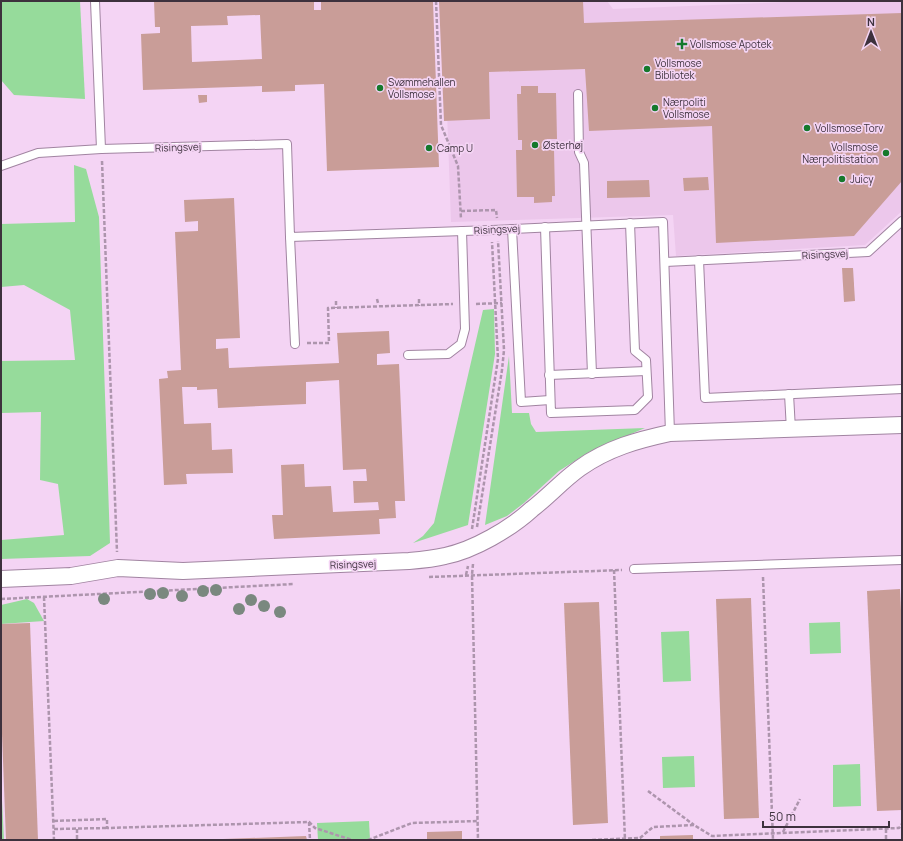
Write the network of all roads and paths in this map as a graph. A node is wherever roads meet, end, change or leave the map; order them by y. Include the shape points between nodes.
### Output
1 (95, 1) edge
2 (436, 1) edge
3 (578, 94) dead end
4 (101, 149) junction
5 (1, 166) edge
6 (491, 210) junction
7 (461, 211) junction
8 (902, 221) edge
9 (630, 223) junction
10 (587, 225) junction
11 (545, 227) junction
12 (512, 229) junction
13 (495, 230) junction
14 (462, 231) junction
15 (290, 237) junction
16 (699, 260) junction
17 (665, 262) junction
18 (377, 299) dead end
19 (419, 299) dead end
20 (336, 301) dead end
21 (378, 303) dead end
22 (495, 303) junction
23 (502, 303) junction
24 (464, 304) junction
25 (419, 306) junction
26 (336, 308) junction
27 (294, 344) joint
28 (408, 355) dead end
29 (646, 371) junction
30 (592, 374) junction
31 (549, 376) junction
32 (902, 389) edge
33 (789, 394) junction
34 (550, 400) junction
35 (902, 425) edge
36 (791, 430) junction
37 (670, 433) junction
38 (472, 552) junction
39 (902, 560) edge
40 (763, 565) junction
41 (118, 568) junction
42 (634, 569) joint
43 (614, 570) junction
44 (466, 575) junction
45 (472, 575) junction
46 (427, 577) dead end
47 (1, 579) edge
48 (301, 584) dead end
49 (44, 597) junction
50 (1, 598) edge
51 (648, 791) dead end
52 (800, 799) dead end
53 (54, 821) junction
54 (478, 821) junction
55 (308, 822) junction
56 (902, 824) edge
57 (694, 825) junction
58 (107, 828) junction
59 (886, 828) junction
60 (54, 829) junction
61 (77, 829) junction
62 (783, 832) junction
63 (773, 833) junction
64 (625, 839) edge
65 (54, 840) edge
66 (77, 840) edge
67 (310, 840) edge
68 (352, 840) edge
69 (368, 840) edge
70 (478, 840) edge
71 (592, 840) edge
72 (773, 840) edge
73 (886, 840) edge

1 - 4 lane
2 - 7 path via 441,125 458,166
3 - 10 lane via 579,152 584,163
4 - 5 lane, Risingsvej via 38,153
4 - 15 lane, Risingsvej via 287,144
4 - 41 path
6 - 7 path
6 - 13 path
6 - 13 path via 496,210
7 - 14 path
8 - 16 lane, Risingsvej via 868,252
9 - 10 lane, Risingsvej
9 - 17 lane, Risingsvej via 664,222
9 - 29 lane via 635,350 646,360
10 - 11 lane, Risingsvej
10 - 30 lane
11 - 12 lane, Risingsvej
11 - 31 lane
12 - 13 lane, Risingsvej
12 - 34 lane via 521,402
13 - 14 lane, Risingsvej
13 - 22 path
13 - 23 path
14 - 15 lane, Risingsvej
14 - 24 lane
15 - 27 lane, Risingsvej
16 - 17 lane, Risingsvej
16 - 33 lane via 705,398
17 - 37 lane, Risingsvej
18 - 21 path
19 - 25 path
20 - 26 path
22 - 23 path
22 - 24 path
22 - 38 path via 498,359
23 - 38 path via 502,370
24 - 25 path
24 - 28 lane via 465,329 461,344 448,354
25 - 26 path
26 - 27 path via 328,308 329,343
29 - 30 lane
29 - 34 lane via 648,396 635,410 550,413
30 - 31 lane
31 - 34 lane
32 - 33 lane
33 - 36 lane
35 - 36 street, Risingsvej
36 - 37 street, Risingsvej
37 - 38 street, Risingsvej via 635,441 581,467 532,510
38 - 41 street, Risingsvej via 409,561 183,571
38 - 44 path
38 - 45 path
39 - 40 lane
40 - 42 lane
40 - 63 path
41 - 47 street, Risingsvej via 72,576
42 - 43 path
43 - 45 path
43 - 64 path
44 - 45 path
44 - 46 path
45 - 54 path
48 - 49 path
49 - 50 path
49 - 53 path
51 - 57 path
52 - 62 path
53 - 58 path via 107,819
53 - 60 path
54 - 69 path via 412,823
54 - 70 path
55 - 58 path
55 - 67 path
55 - 68 path via 315,828
56 - 59 path via 899,828
57 - 63 path via 712,836
57 - 64 path via 653,827 640,838
58 - 61 path
59 - 62 path
59 - 73 path
60 - 61 path
60 - 65 path
61 - 66 path
62 - 63 path
63 - 72 path
64 - 71 path

